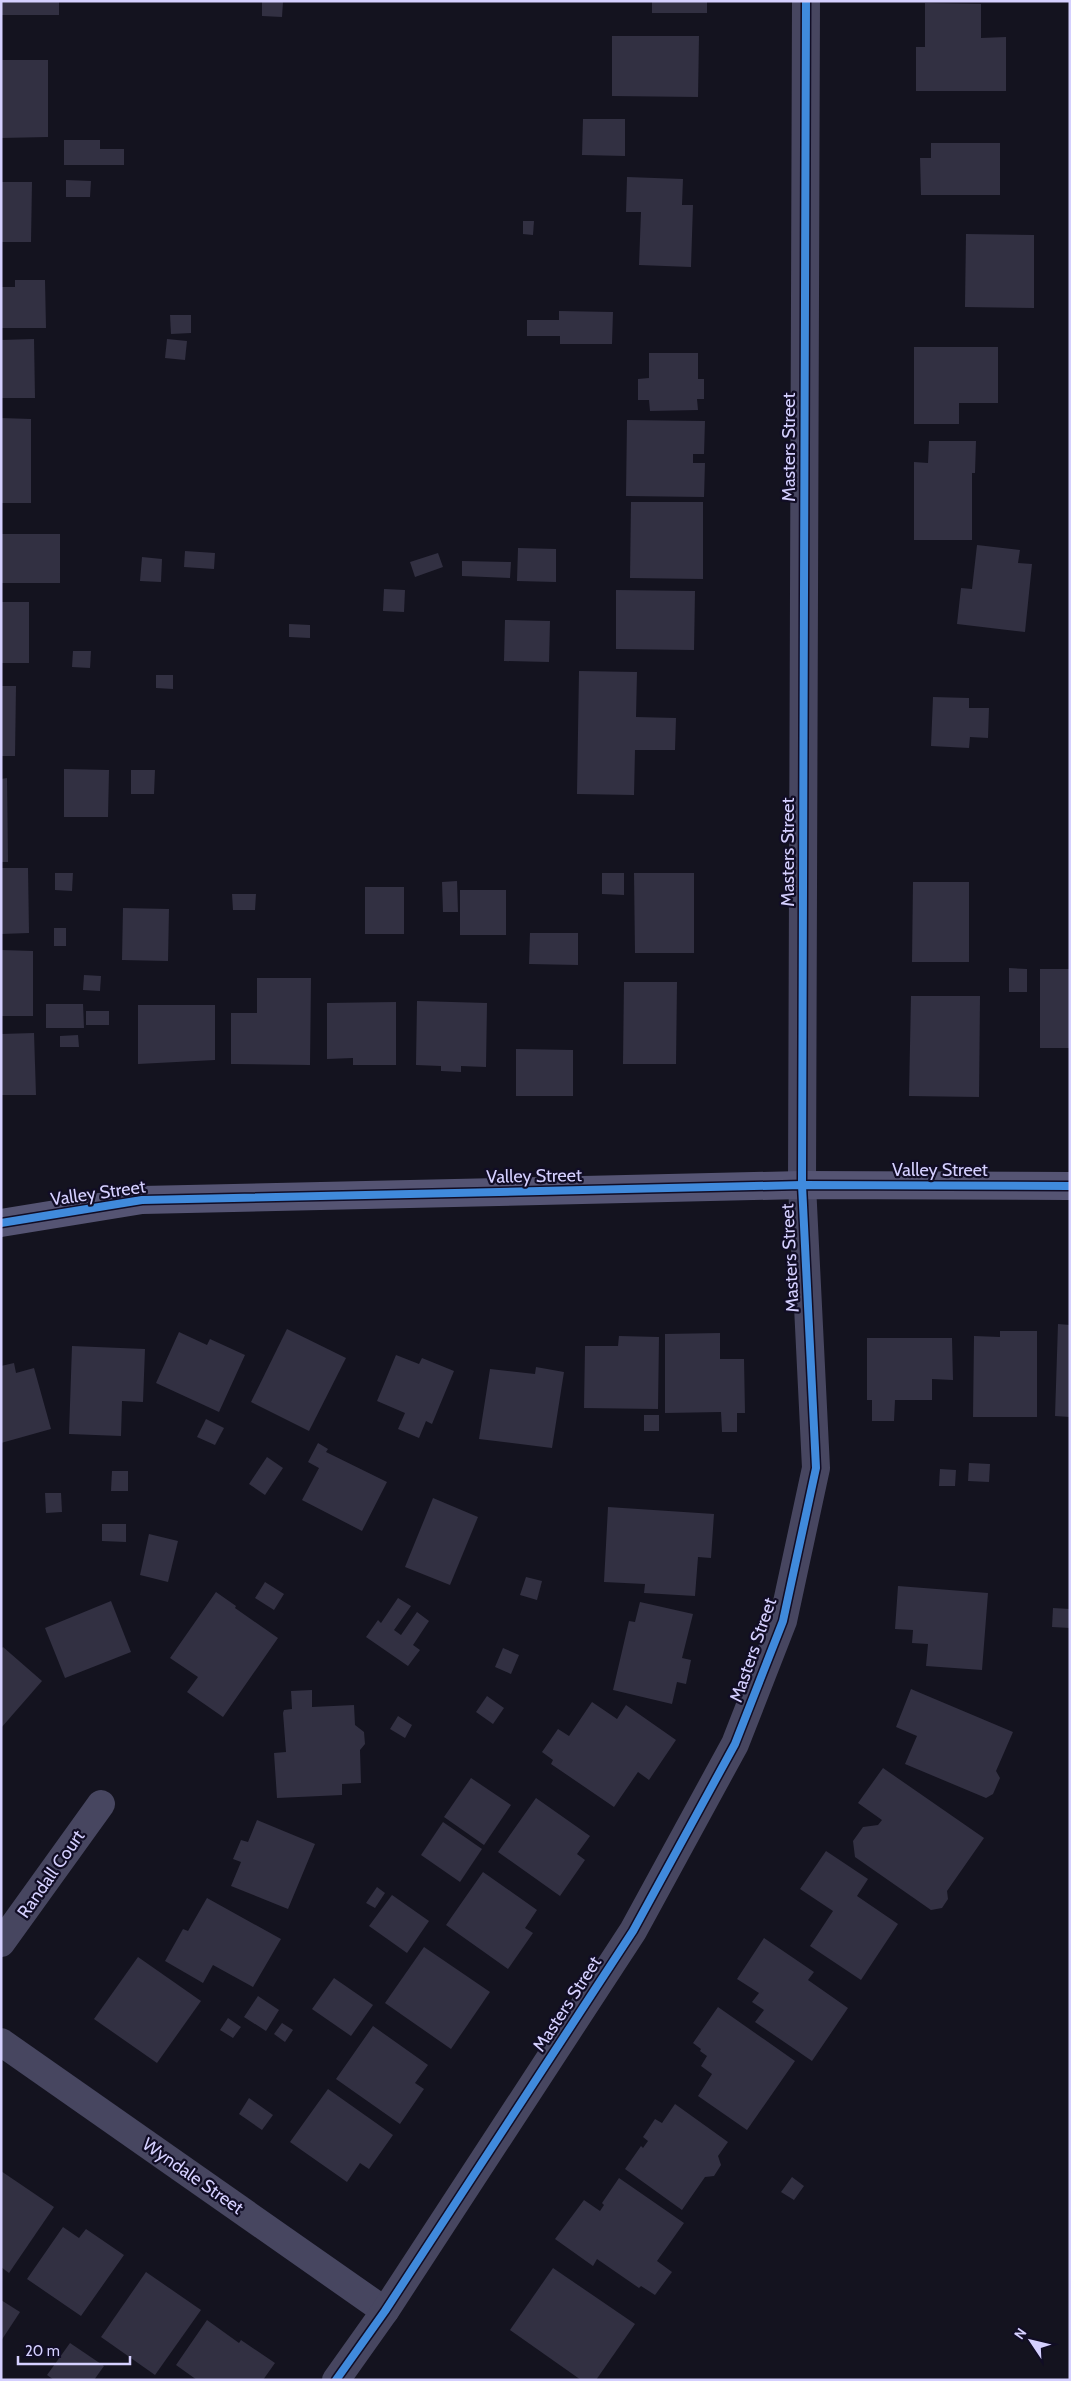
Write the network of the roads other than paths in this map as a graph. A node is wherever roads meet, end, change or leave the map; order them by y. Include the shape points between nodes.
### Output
1 (806, 1) edge
2 (802, 1184) junction
3 (1070, 1186) edge
4 (1, 1223) edge
5 (101, 1804) dead end
6 (1, 1944) edge
7 (1, 2042) edge
8 (385, 2311) junction
9 (336, 2380) edge

1 - 2 street, Masters Street
2 - 3 main road, Valley Street
2 - 4 main road, Valley Street via 142,1200
2 - 8 street, Masters Street via 816,1468 783,1621 736,1744 633,1931
5 - 6 street, Randall Court
7 - 8 street, Wyndale Street
8 - 9 street, Masters Street

